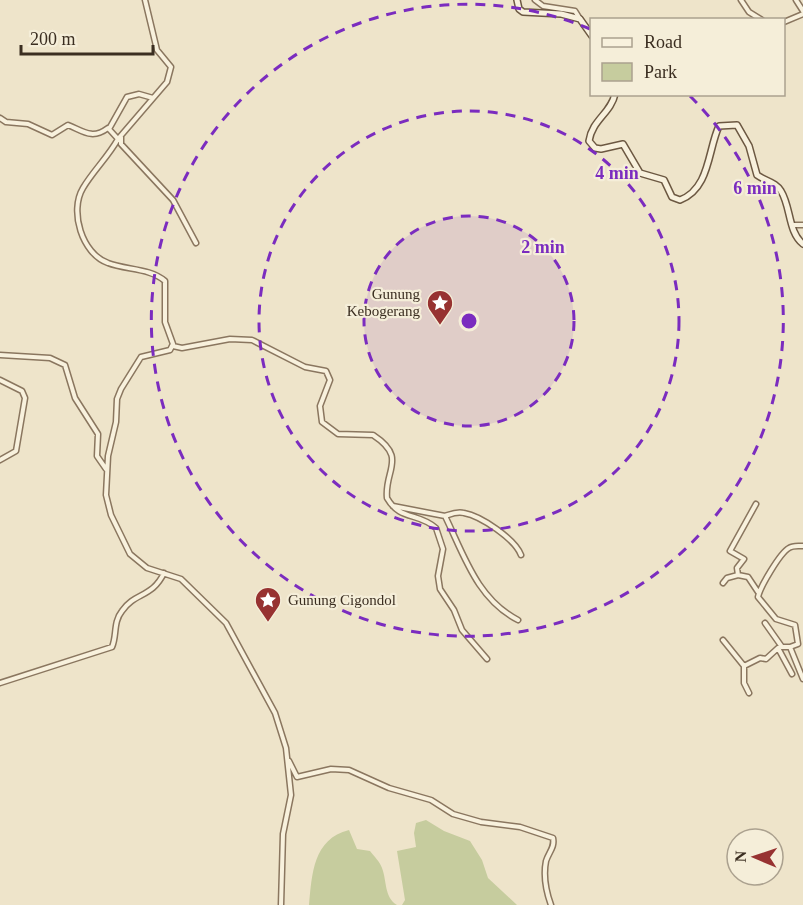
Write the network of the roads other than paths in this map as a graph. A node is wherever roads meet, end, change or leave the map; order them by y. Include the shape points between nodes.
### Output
1 (145, 0) edge
2 (517, 0) edge
3 (535, 0) edge
4 (741, 0) edge
5 (796, 0) edge
6 (803, 13) edge
7 (759, 18) edge
8 (580, 19) junction
9 (785, 21) edge
10 (590, 34) edge
11 (614, 96) edge
12 (153, 98) junction
13 (0, 118) edge
14 (128, 126) junction
15 (109, 129) junction
16 (118, 139) junction
17 (792, 225) junction
18 (803, 225) edge
19 (196, 243) dead end
20 (803, 244) edge
21 (173, 346) junction
22 (0, 355) edge
23 (0, 380) edge
24 (0, 460) edge
25 (106, 470) junction
26 (756, 504) dead end
27 (392, 505) junction
28 (445, 516) junction
29 (803, 546) edge
30 (521, 555) dead end
31 (164, 573) junction
32 (738, 575) junction
33 (723, 583) dead end
34 (759, 593) junction
35 (518, 620) dead end
36 (765, 623) dead end
37 (723, 640) dead end
38 (780, 647) junction
39 (790, 647) junction
40 (487, 659) dead end
41 (744, 666) junction
42 (792, 674) dead end
43 (803, 679) edge
44 (0, 683) edge
45 (749, 693) dead end
46 (288, 761) junction
47 (281, 905) edge
48 (551, 905) edge

1 - 12 street via 155,45 171,67 167,82
2 - 8 street via 523,12
3 - 8 street via 543,6 575,11
4 - 7 street
5 - 6 street
6 - 9 street
8 - 10 street
11 - 17 street via 612,105 594,124 589,142 598,150 623,144 640,173 666,181 675,200 685,198 698,183 710,161 717,131 724,124 733,124 747,141 758,175 782,192
12 - 14 street
12 - 15 street via 139,94 128,97
13 - 15 street via 52,135 68,124 88,135
14 - 16 street
14 - 19 street via 121,144 173,200
15 - 16 street
16 - 21 street via 83,188 81,232 88,248 105,262 165,280 165,322
17 - 18 street
17 - 20 street
21 - 25 street via 169,351 139,359 121,389
21 - 27 street via 252,340 305,367 325,370 330,380 320,406 322,422 335,433 370,435 384,444 393,461 387,494
22 - 25 street via 50,358 65,365 75,398 99,434 97,456
23 - 24 street via 22,391 24,398 16,452
25 - 31 street via 106,495 125,546 137,562
26 - 32 street via 730,551 744,559 737,568
27 - 28 street
27 - 40 street via 400,514 423,519 436,528 442,544 440,589 462,630
28 - 30 street via 464,513 487,523 518,547
28 - 35 street via 480,587 500,609
29 - 34 street via 787,549
31 - 44 street via 152,591 122,610 112,647
31 - 46 street via 183,581 229,627 275,713
32 - 33 street
32 - 34 street via 748,577
34 - 39 street via 759,600 776,619 795,625 798,644
36 - 38 street
37 - 41 street
38 - 39 street
38 - 41 street via 766,660 760,658
38 - 42 street
39 - 43 street
41 - 45 street via 744,683
46 - 47 street via 291,795 283,834
46 - 48 street via 297,777 331,769 349,770 389,788 431,800 453,814 553,838 545,885

